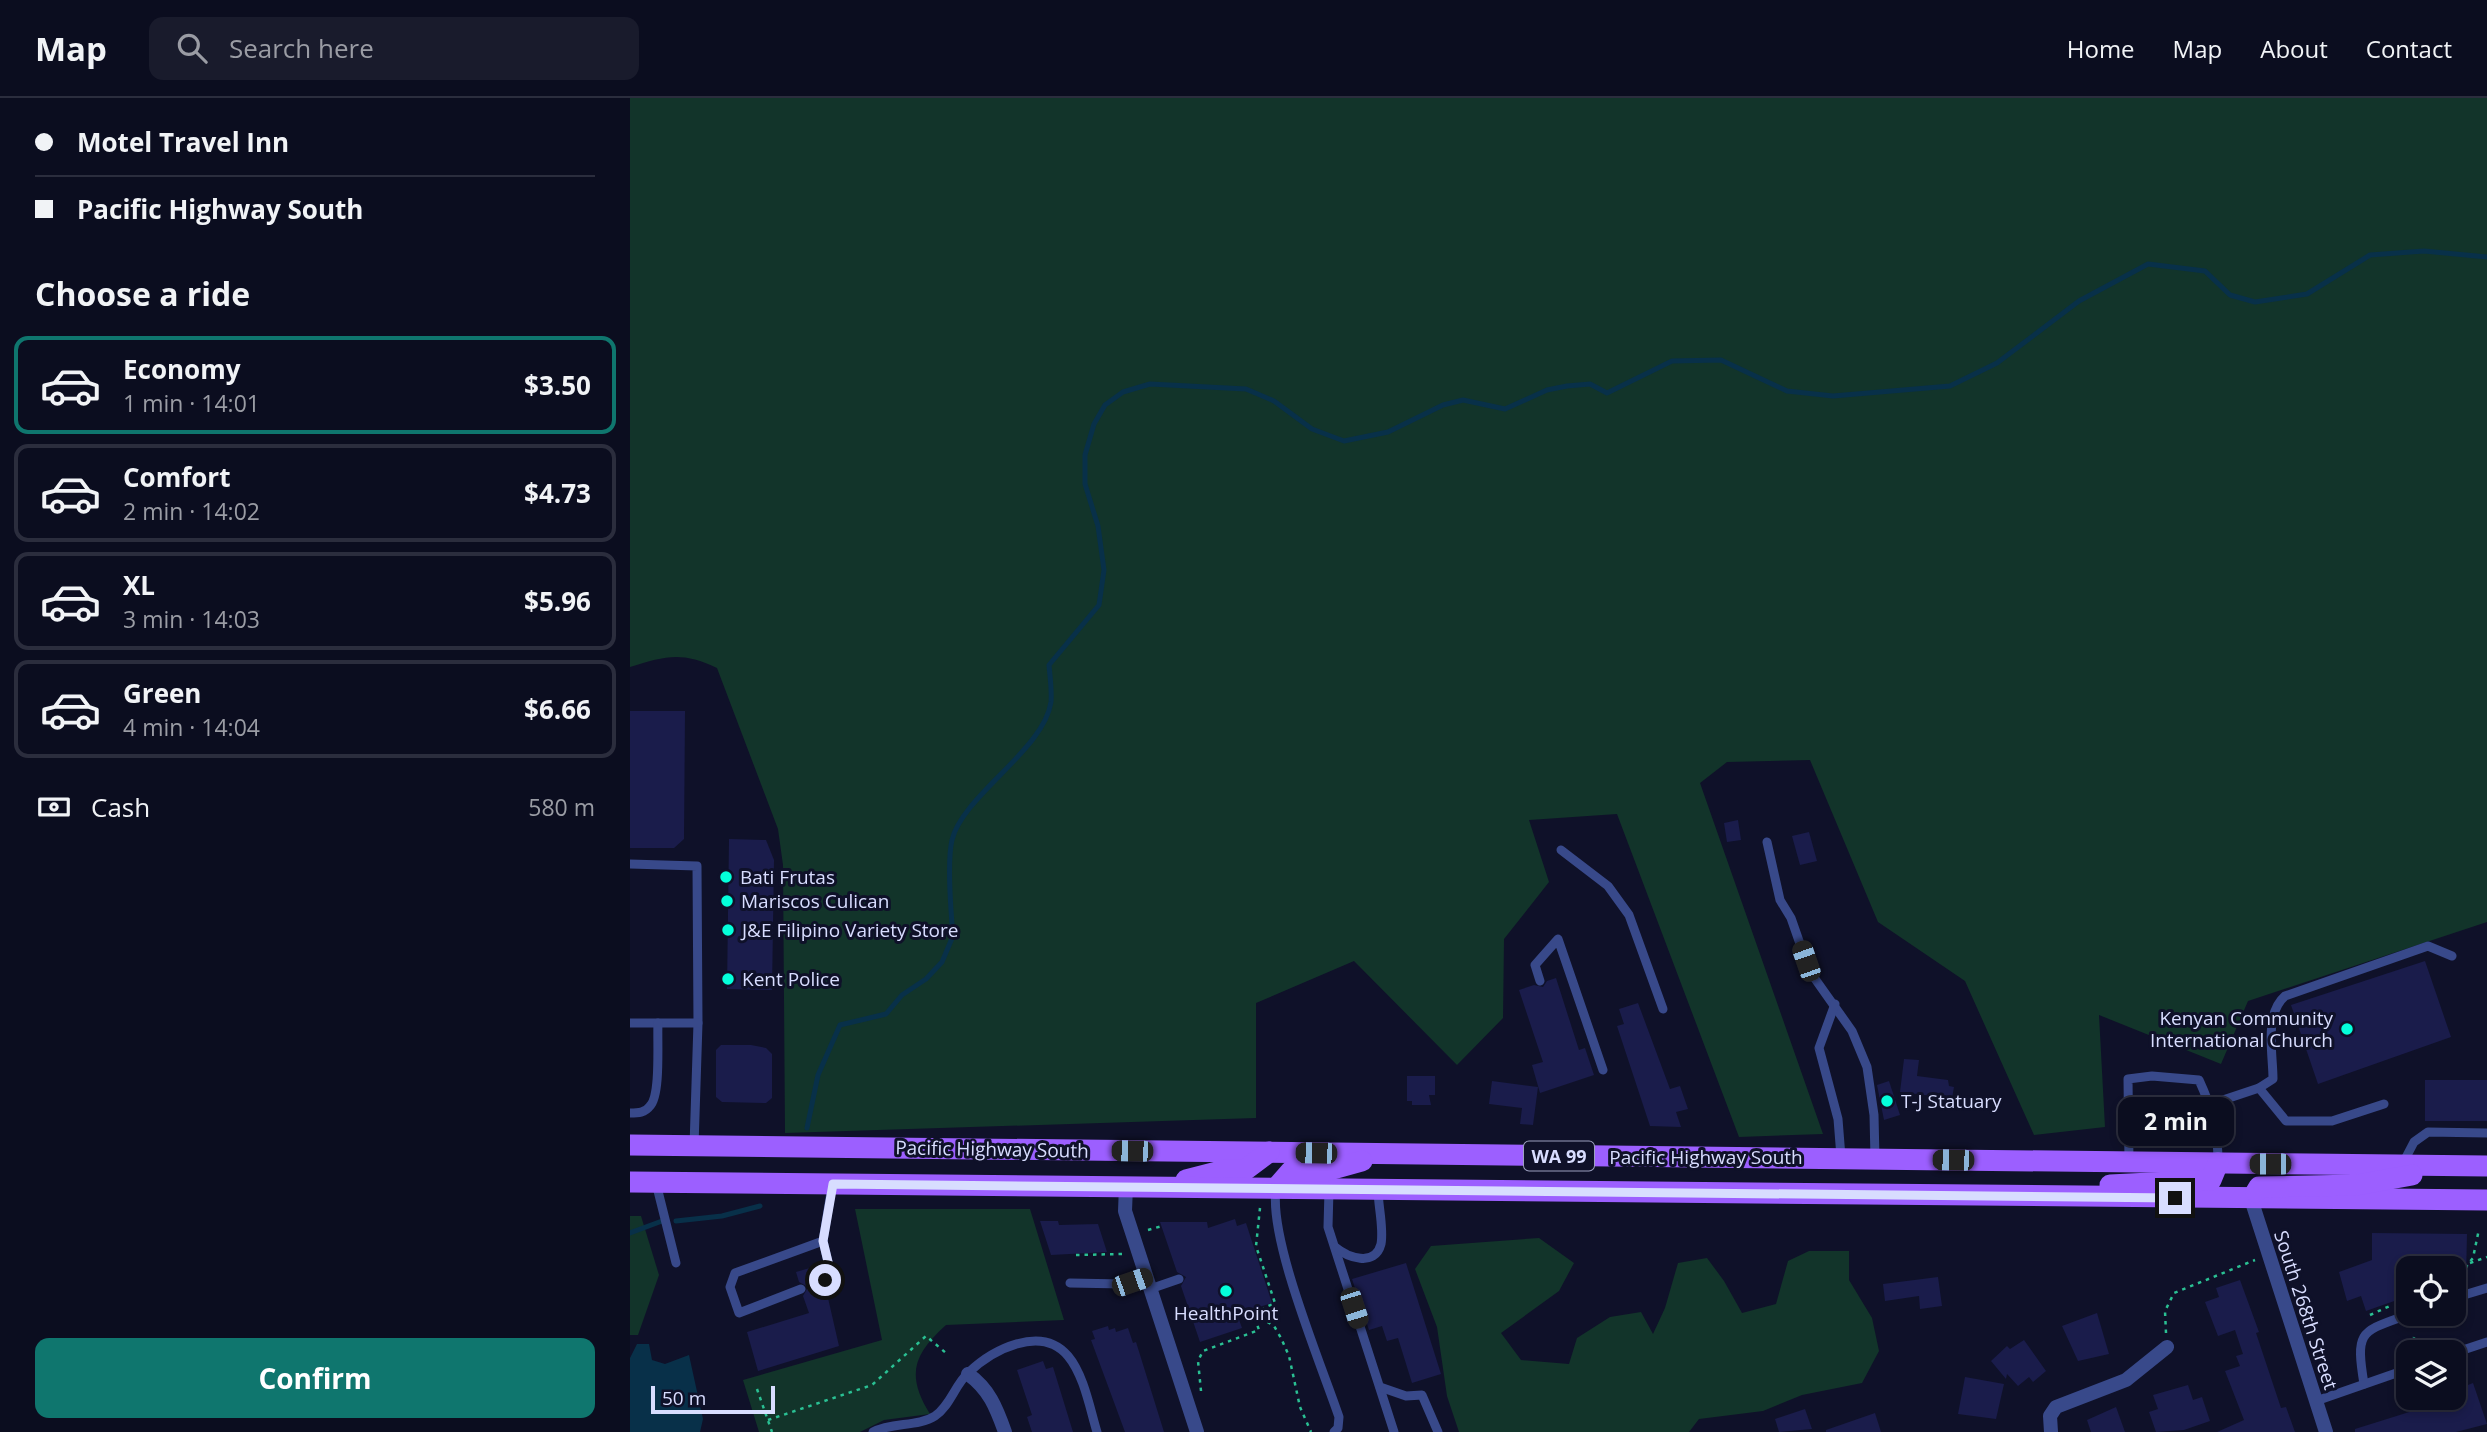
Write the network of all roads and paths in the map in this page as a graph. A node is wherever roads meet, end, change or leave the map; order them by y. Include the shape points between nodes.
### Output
1 (1767, 842) dead end
2 (1561, 850) dead end
3 (630, 864) edge
4 (2452, 956) dead end
5 (1540, 981) dead end
6 (1835, 1004) junction
7 (1663, 1009) dead end
8 (630, 1023) edge
9 (658, 1023) junction
10 (698, 1023) junction
11 (1603, 1070) dead end
12 (2259, 1088) junction
13 (2211, 1104) junction
14 (2384, 1104) dead end
15 (630, 1113) edge
16 (2187, 1131) dead end
17 (2218, 1131) junction
18 (2487, 1133) edge
19 (630, 1145) edge
20 (694, 1146) junction
21 (1269, 1152) junction
22 (1388, 1154) junction
23 (1841, 1158) junction
24 (1875, 1159) junction
25 (2129, 1162) junction
26 (2218, 1163) junction
27 (2401, 1166) junction
28 (2477, 1166) edge
29 (630, 1182) edge
30 (656, 1183) junction
31 (833, 1184) junction
32 (1126, 1186) junction
33 (1160, 1187) junction
34 (1276, 1188) junction
35 (1329, 1188) junction
36 (1378, 1189) junction
37 (2049, 1195) junction
38 (2251, 1199) junction
39 (2487, 1200) edge
40 (1260, 1205) dead end
41 (1162, 1226) dead end
42 (2479, 1229) dead end
43 (1144, 1231) dead end
44 (823, 1241) junction
45 (1334, 1246) junction
46 (1123, 1254) dead end
47 (1076, 1255) dead end
48 (2487, 1257) edge
49 (2269, 1259) junction
50 (676, 1263) dead end
51 (2467, 1265) junction
52 (2466, 1272) edge
53 (1179, 1279) dead end
54 (825, 1280) dead end
55 (1070, 1283) dead end
56 (1148, 1283) junction
57 (2487, 1288) edge
58 (801, 1289) dead end
59 (2466, 1294) edge
60 (1253, 1313) junction
61 (2396, 1319) edge
62 (2414, 1337) dead end
63 (2414, 1340) edge
64 (2487, 1342) edge
65 (2167, 1347) joint
66 (2466, 1349) edge
67 (946, 1353) dead end
68 (2396, 1373) edge
69 (968, 1374) junction
70 (2364, 1384) junction
71 (1380, 1387) junction
72 (757, 1389) dead end
73 (1203, 1400) dead end
74 (2316, 1401) junction
75 (768, 1420) junction
76 (772, 1432) edge
77 (873, 1432) edge
78 (1005, 1432) edge
79 (1097, 1432) edge
80 (1196, 1432) edge
81 (1311, 1432) edge
82 (1334, 1432) edge
83 (1394, 1432) edge
84 (1438, 1432) edge
85 (2051, 1432) edge
86 (2326, 1432) edge

1 - 6 lane via 1780,900 1812,976
2 - 7 lane via 1608,886 1629,915
3 - 10 lane via 697,866
4 - 12 lane via 2428,946 2286,996 2273,1015 2273,1079
5 - 11 lane via 1535,965 1558,939
6 - 23 lane via 1819,1048 1838,1119
6 - 24 lane via 1867,1068
8 - 9 lane
9 - 10 lane
9 - 15 lane via 656,1094 652,1106
10 - 20 lane
12 - 13 lane
12 - 14 lane via 2286,1121 2332,1121
13 - 17 lane
13 - 25 lane via 2199,1080 2128,1079
16 - 17 lane
17 - 26 lane
18 - 27 lane via 2428,1132 2414,1142
19 - 20 main road, Pacific Highway South / WA 99
20 - 21 main road, Pacific Highway South / WA 99
21 - 22 main road, Pacific Highway South / WA 99
21 - 33 main road via 1245,1170 1225,1170
22 - 23 main road, Pacific Highway South / WA 99
22 - 34 main road via 1326,1171 1291,1171
23 - 24 main road, Pacific Highway South / WA 99
24 - 25 main road, Pacific Highway South / WA 99
25 - 26 main road, Pacific Highway South / WA 99
26 - 27 main road, Pacific Highway South / WA 99
26 - 37 main road via 2211,1180 2123,1183
27 - 28 main road, Pacific Highway South / WA 99
28 - 38 main road via 2357,1185 2259,1187
29 - 30 main road, Pacific Highway South / WA 99
30 - 31 main road, Pacific Highway South / WA 99
30 - 50 lane
31 - 32 main road, Pacific Highway South / WA 99
31 - 44 lane
32 - 33 main road, Pacific Highway South / WA 99
32 - 56 street via 1125,1211
33 - 34 main road, Pacific Highway South / WA 99
34 - 35 main road, Pacific Highway South / WA 99
34 - 82 lane via 1274,1205 1282,1245 1339,1417
35 - 36 main road, Pacific Highway South / WA 99
35 - 45 lane via 1328,1227
36 - 37 main road, Pacific Highway South / WA 99
36 - 45 lane via 1381,1245 1374,1255 1361,1259 1347,1256
37 - 38 main road, Pacific Highway South / WA 99
38 - 39 main road, Pacific Highway South / WA 99
38 - 49 street, South 268th Street
40 - 60 path via 1256,1246 1275,1303
41 - 43 path
42 - 51 path
44 - 54 lane via 830,1270
44 - 58 lane via 735,1273 730,1287 740,1313
45 - 71 lane
46 - 47 path
48 - 51 path
49 - 65 path via 2255,1260 2174,1293 2165,1311
49 - 74 street, South 268th Street
51 - 52 path
53 - 56 lane
55 - 56 lane
56 - 80 street
57 - 59 lane
60 - 73 path via 1259,1330 1203,1351 1198,1361
60 - 81 path via 1275,1326 1282,1338
61 - 70 lane via 2363,1335 2359,1349
62 - 63 path
64 - 66 lane
65 - 85 street via 2136,1375 2056,1407 2050,1416
67 - 75 path via 926,1336 872,1385
68 - 70 lane
69 - 77 lane via 930,1419 886,1425
69 - 78 street via 983,1385
69 - 79 lane via 1010,1345 1041,1341 1056,1346 1074,1366
70 - 74 lane
71 - 83 lane
71 - 84 lane via 1405,1396 1422,1395
72 - 75 path
74 - 86 street, South 268th Street
75 - 76 path

